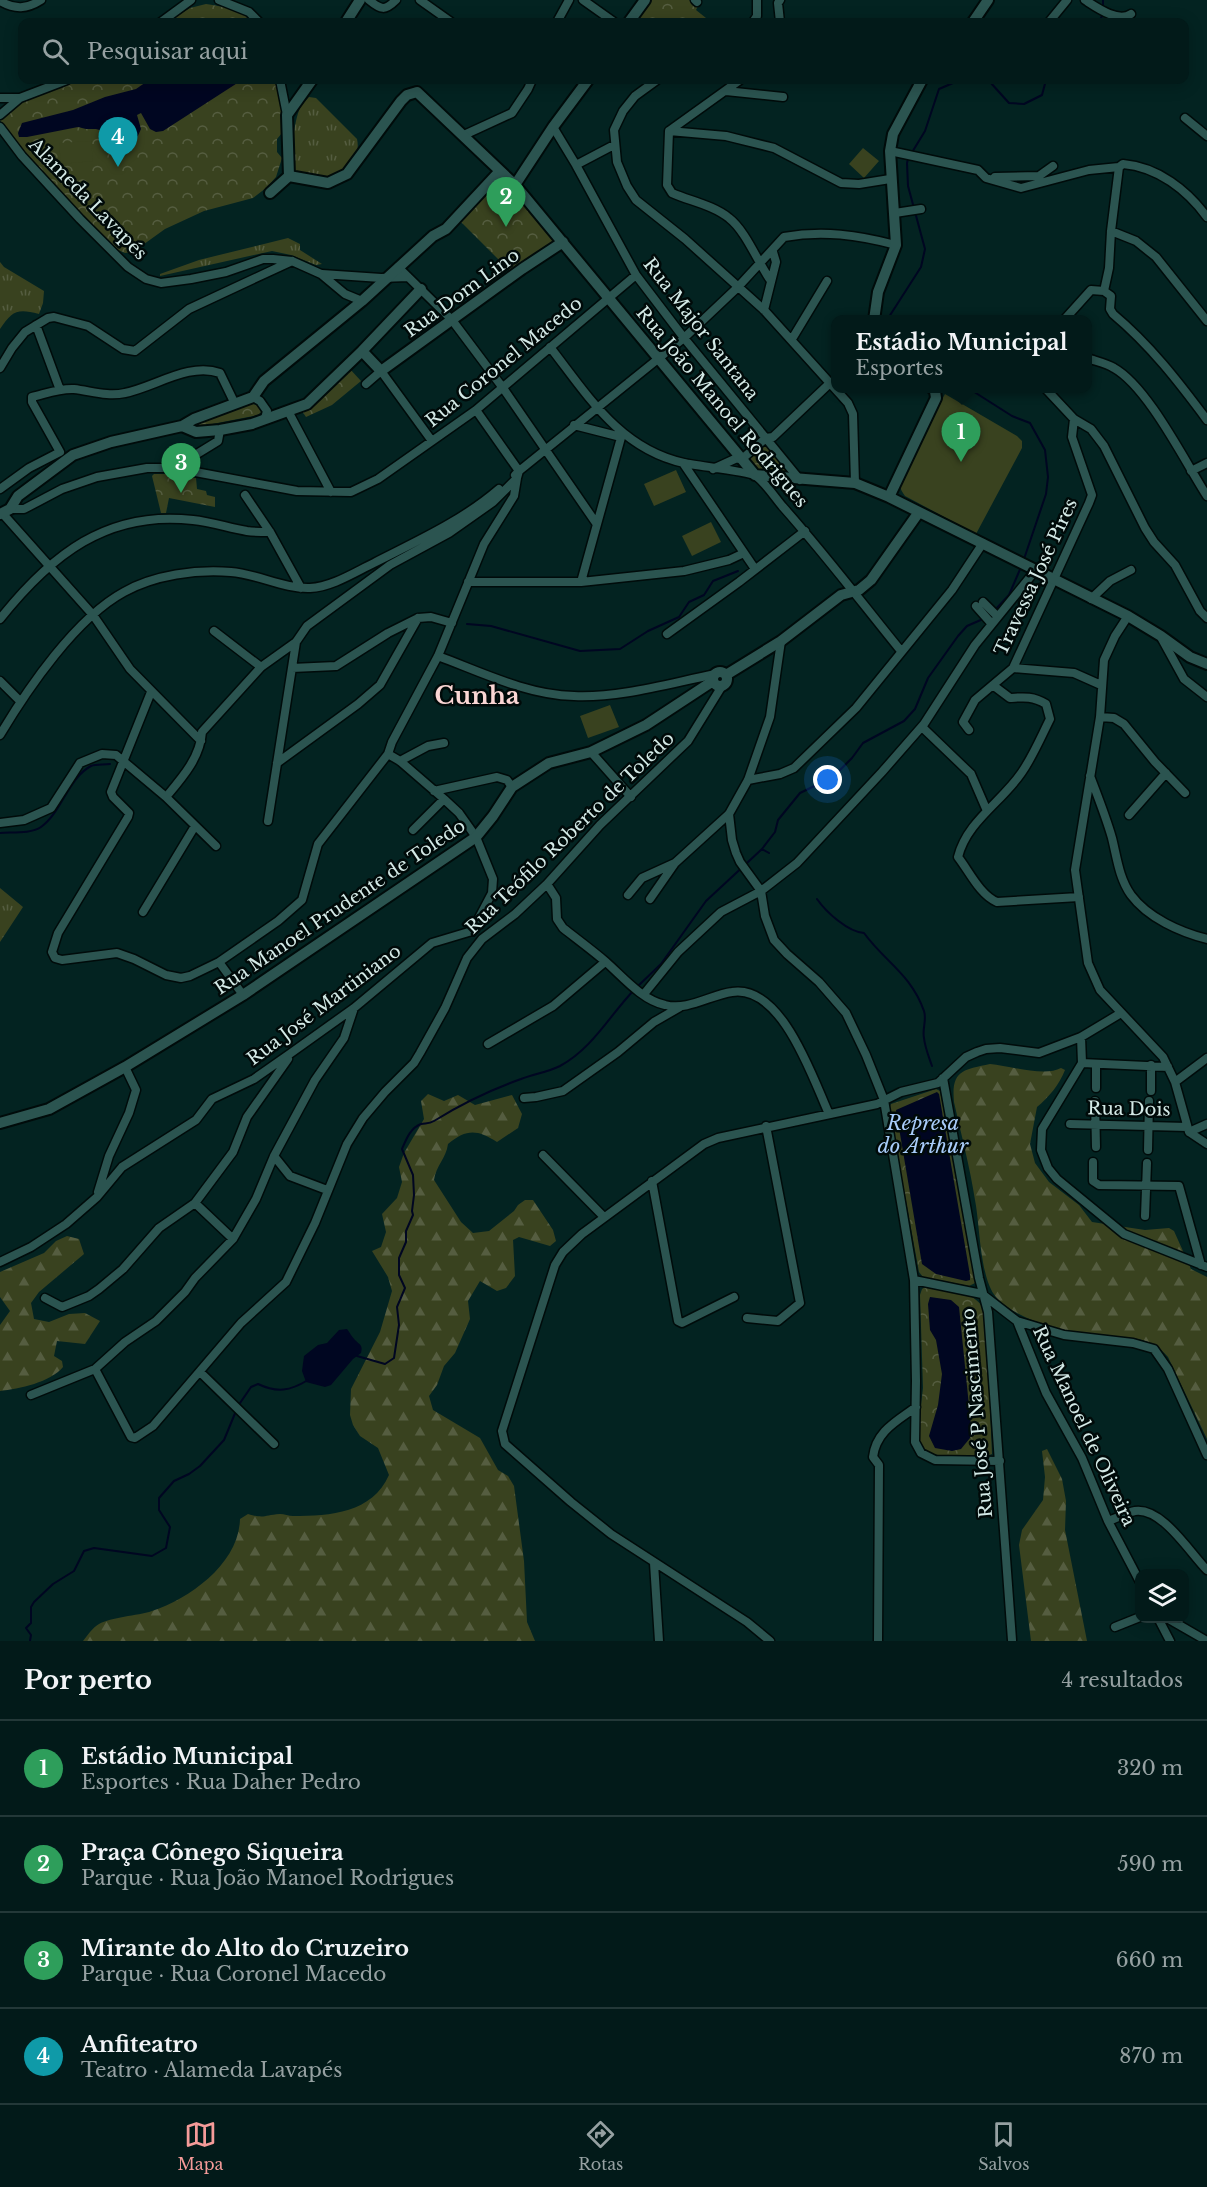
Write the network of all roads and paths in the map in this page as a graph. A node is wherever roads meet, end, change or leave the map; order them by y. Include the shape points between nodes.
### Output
1 (41, 0) edge
2 (192, 0) edge
3 (219, 0) edge
4 (360, 0) edge
5 (369, 0) edge
6 (396, 0) edge
7 (420, 0) edge
8 (569, 0) edge
9 (583, 0) edge
10 (645, 0) edge
11 (757, 0) edge
12 (988, 0) edge
13 (1067, 0) edge
14 (0, 1) edge
15 (779, 1) edge
16 (1088, 2) edge
17 (1131, 14) dead end
18 (167, 18) edge
19 (255, 18) edge
20 (349, 18) edge
21 (445, 18) edge
22 (559, 18) edge
23 (609, 18) edge
24 (632, 18) edge
25 (756, 18) edge
26 (780, 18) edge
27 (976, 18) edge
28 (1052, 18) edge
29 (57, 84) edge
30 (280, 84) edge
31 (309, 84) edge
32 (530, 84) edge
33 (585, 84) edge
34 (652, 84) edge
35 (734, 84) edge
36 (920, 84) edge
37 (726, 90) junction
38 (783, 97) dead end
39 (0, 98) edge
40 (20, 98) junction
41 (0, 115) edge
42 (287, 115) junction
43 (1185, 118) dead end
44 (0, 127) edge
45 (553, 127) junction
46 (669, 131) junction
47 (464, 135) junction
48 (1207, 136) edge
49 (614, 145) junction
50 (894, 152) junction
51 (576, 165) junction
52 (1053, 166) dead end
53 (1119, 167) junction
54 (500, 171) junction
55 (289, 176) junction
56 (986, 178) junction
57 (890, 179) junction
58 (515, 185) junction
59 (270, 194) dead end
60 (919, 210) dead end
61 (898, 212) junction
62 (1207, 217) edge
63 (1111, 231) junction
64 (563, 242) junction
65 (896, 245) junction
66 (773, 252) junction
67 (291, 261) junction
68 (760, 266) junction
69 (398, 267) junction
70 (321, 274) junction
71 (636, 275) junction
72 (408, 277) junction
73 (387, 278) junction
74 (771, 281) junction
75 (826, 281) dead end
76 (738, 287) junction
77 (421, 289) junction
78 (1104, 291) junction
79 (609, 298) junction
80 (362, 301) junction
81 (764, 310) junction
82 (875, 315) edge
83 (1068, 315) edge
84 (452, 320) junction
85 (1207, 321) edge
86 (36, 325) junction
87 (684, 338) junction
88 (792, 339) junction
89 (550, 347) junction
90 (362, 351) junction
91 (659, 358) junction
92 (1092, 360) edge
93 (0, 368) edge
94 (381, 371) junction
95 (830, 383) joint
96 (366, 384) dead end
97 (502, 388) junction
98 (60, 390) junction
99 (839, 393) edge
100 (936, 393) edge
101 (1050, 393) edge
102 (253, 397) junction
103 (235, 404) junction
104 (597, 408) junction
105 (476, 410) junction
106 (288, 411) junction
107 (265, 418) junction
108 (1074, 419) junction
109 (1207, 420) edge
110 (574, 425) junction
111 (182, 426) junction
112 (220, 430) junction
113 (622, 436) junction
114 (766, 438) junction
115 (432, 441) junction
116 (545, 451) junction
117 (60, 452) junction
118 (73, 455) junction
119 (742, 459) junction
120 (683, 463) junction
121 (1207, 463) edge
122 (174, 468) junction
123 (713, 469) junction
124 (1191, 471) junction
125 (518, 475) junction
126 (755, 476) junction
127 (800, 480) junction
128 (855, 483) junction
129 (0, 489) edge
130 (331, 492) junction
131 (245, 495) dead end
132 (1207, 496) edge
133 (889, 497) junction
134 (4, 512) edge
135 (920, 512) junction
136 (596, 523) junction
137 (805, 531) junction
138 (270, 532) junction
139 (983, 543) junction
140 (744, 553) junction
141 (49, 567) junction
142 (755, 569) junction
143 (1131, 570) dead end
144 (1035, 571) junction
145 (1054, 580) junction
146 (468, 582) junction
147 (581, 582) junction
148 (301, 588) junction
149 (851, 591) junction
150 (1091, 599) junction
151 (93, 615) junction
152 (1128, 616) junction
153 (418, 618) junction
154 (1207, 618) edge
155 (0, 619) edge
156 (452, 623) junction
157 (214, 631) dead end
158 (668, 634) dead end
159 (1161, 636) junction
160 (781, 641) junction
161 (296, 642) junction
162 (901, 651) junction
163 (438, 656) junction
164 (1207, 664) edge
165 (261, 667) junction
166 (292, 668) junction
167 (1013, 668) junction
168 (719, 679) junction
169 (0, 681) edge
170 (1101, 685) junction
171 (994, 686) junction
172 (151, 692) junction
173 (1207, 697) edge
174 (20, 701) junction
175 (1100, 717) junction
176 (922, 727) junction
177 (969, 730) dead end
178 (0, 735) edge
179 (201, 741) junction
180 (444, 743) dead end
181 (591, 752) junction
182 (388, 754) junction
183 (123, 761) junction
184 (400, 761) junction
185 (277, 763) junction
186 (1166, 773) junction
187 (1090, 776) junction
188 (748, 780) junction
189 (512, 787) junction
190 (434, 791) junction
191 (1185, 793) dead end
192 (631, 796) junction
193 (166, 797) junction
194 (444, 799) junction
195 (987, 811) junction
196 (729, 814) junction
197 (1129, 815) dead end
198 (268, 821) dead end
199 (0, 823) edge
200 (195, 826) junction
201 (413, 830) dead end
202 (476, 837) junction
203 (216, 846) dead end
204 (675, 862) junction
205 (547, 884) junction
206 (761, 891) junction
207 (628, 895) dead end
208 (1079, 897) junction
209 (650, 899) dead end
210 (143, 912) dead end
211 (472, 931) junction
212 (482, 939) junction
213 (1207, 939) edge
214 (219, 962) junction
215 (605, 962) junction
216 (643, 993) junction
217 (243, 995) junction
218 (680, 1007) junction
219 (354, 1008) junction
220 (1121, 1013) junction
221 (1081, 1037) junction
222 (488, 1044) dead end
223 (291, 1053) junction
224 (1207, 1058) edge
225 (1082, 1063) junction
226 (1096, 1064) junction
227 (1151, 1065) junction
228 (125, 1067) junction
229 (1168, 1067) junction
230 (940, 1081) junction
231 (1175, 1082) junction
232 (1096, 1088) dead end
233 (1151, 1091) dead end
234 (524, 1098) dead end
235 (884, 1100) junction
236 (1095, 1101) dead end
237 (1149, 1101) dead end
238 (829, 1114) junction
239 (0, 1123) edge
240 (1070, 1124) dead end
241 (1207, 1124) edge
242 (1095, 1125) junction
243 (1149, 1125) junction
244 (766, 1126) junction
245 (1188, 1129) junction
246 (1207, 1144) edge
247 (1096, 1147) dead end
248 (1148, 1150) dead end
249 (543, 1155) dead end
250 (274, 1156) junction
251 (1093, 1162) dead end
252 (1147, 1163) dead end
253 (652, 1181) junction
254 (1146, 1185) junction
255 (327, 1190) junction
256 (97, 1197) junction
257 (195, 1203) junction
258 (1145, 1216) dead end
259 (604, 1217) junction
260 (233, 1239) junction
261 (0, 1262) edge
262 (1204, 1266) edge
263 (914, 1280) junction
264 (982, 1294) junction
265 (45, 1298) dead end
266 (734, 1298) dead end
267 (747, 1317) dead end
268 (1017, 1321) junction
269 (95, 1369) junction
270 (200, 1372) junction
271 (31, 1395) dead end
272 (916, 1407) junction
273 (274, 1444) dead end
274 (1207, 1455) edge
275 (1000, 1461) junction
276 (1108, 1521) junction
277 (654, 1563) junction
278 (1207, 1570) edge
279 (1135, 1572) edge
280 (1135, 1619) edge
281 (1161, 1623) edge
282 (1176, 1623) edge
283 (1115, 1627) dead end
284 (1012, 1640) edge
285 (659, 1641) edge
286 (770, 1641) edge
287 (878, 1641) edge
288 (1170, 1641) edge
289 (1207, 1641) edge

1 - 14 street via 26,8
2 - 18 street
3 - 19 street
4 - 20 street
5 - 6 street via 385,8
7 - 21 street
8 - 22 street
9 - 23 street
10 - 24 street
11 - 25 street
12 - 27 street
13 - 28 street
15 - 26 street
16 - 17 street via 1110,14
29 - 40 street
30 - 42 street
31 - 42 street
32 - 47 street via 512,113
33 - 45 street
34 - 49 street via 623,111 614,130
35 - 37 street
36 - 50 street via 893,134
37 - 38 street
37 - 46 street
39 - 40 street
40 - 41 street
42 - 55 street
43 - 48 street
44 - 67 street, Alameda Lavapés via 80,219 128,267 146,279 161,283 226,272 263,259
45 - 51 street, Rua Major Santana
45 - 58 street
46 - 57 street via 734,138 774,148 841,183
46 - 68 street via 667,185 672,192 729,218
47 - 54 street, Rua João Manoel Rodrigues
47 - 55 street, Rua João Manoel Rodrigues via 417,92 401,101 347,174 328,183
49 - 51 street
49 - 76 street via 617,162 636,200
50 - 56 street via 978,170
50 - 57 street
51 - 71 street, Rua Major Santana
52 - 56 street via 1038,176
53 - 56 street via 1089,170 1021,188
53 - 62 street via 1135,164 1152,170 1191,198
53 - 63 street
54 - 58 street, Rua João Manoel Rodrigues
54 - 69 street via 446,229
55 - 59 street
57 - 61 street
58 - 64 street, Rua João Manoel Rodrigues
60 - 61 street
61 - 65 street
63 - 78 street
63 - 85 street via 1147,248
64 - 79 street, Rua João Manoel Rodrigues
64 - 84 street, Rua Dom Lino
65 - 66 street via 834,232 784,237
65 - 82 street via 878,292
66 - 68 street
66 - 74 street via 776,262
67 - 70 street, Alameda Lavapés
67 - 86 street via 189,309 135,351 123,349 88,326 54,317
68 - 74 street
68 - 76 street
69 - 72 street
69 - 73 street
70 - 73 street
70 - 80 street, Alameda Lavapés via 345,294
71 - 79 street, Rua Coronel Macedo
71 - 87 street, Rua Major Santana
72 - 73 street
72 - 77 street
73 - 80 street
74 - 81 street
75 - 88 street
76 - 81 street
76 - 87 street
77 - 84 street
77 - 90 street
78 - 83 street via 1091,290
78 - 109 street via 1111,296 1113,314 1151,349
79 - 89 street, Rua Coronel Macedo
79 - 91 street, Rua João Manoel Rodrigues
80 - 102 street via 264,381
81 - 88 street
84 - 94 street, Rua Dom Lino
84 - 97 street
86 - 93 street via 25,332
86 - 98 street
87 - 91 street
87 - 114 street, Rua Major Santana
88 - 95 street
89 - 97 street, Rua Coronel Macedo
89 - 104 street
90 - 94 street
90 - 106 street via 307,404
91 - 104 street
91 - 119 street, Rua João Manoel Rodrigues
92 - 124 street via 1114,368 1135,386
94 - 96 street
94 - 115 street
95 - 114 street via 773,437
97 - 105 street, Rua Coronel Macedo
97 - 116 street
98 - 103 street via 124,394 173,377 211,370 220,373
98 - 117 street via 32,398
99 - 128 street via 853,414
100 - 133 street
101 - 108 street
102 - 103 street
102 - 107 street via 267,411
103 - 111 street
104 - 110 street
104 - 113 street
105 - 115 street, Rua Coronel Macedo
105 - 125 street
106 - 107 street
106 - 130 street
107 - 112 street
108 - 145 street, Travessa José Pires via 1072,437 1092,495
108 - 154 street via 1091,429 1104,446 1145,528
110 - 113 street
110 - 116 street
111 - 112 street via 196,432
111 - 118 street
112 - 122 street via 218,441
113 - 120 street via 646,450
113 - 136 street
114 - 119 street
114 - 127 street, Rua Major Santana
115 - 130 street, Rua Coronel Macedo via 378,479 351,492
116 - 125 street
116 - 136 street
117 - 118 street
117 - 129 street
118 - 134 street via 18,496
119 - 123 street
119 - 126 street, Rua João Manoel Rodrigues
120 - 123 street
120 - 140 street
121 - 124 street
122 - 130 street, Rua Coronel Macedo via 277,488
122 - 134 street, Rua Coronel Macedo via 137,469 97,477 62,489 24,509
123 - 126 street
124 - 132 street
125 - 146 street via 514,496 484,544
125 - 148 street via 445,527 331,582
125 - 161 street via 493,502 449,533 390,565 307,626
126 - 127 street
126 - 137 street, Rua João Manoel Rodrigues
127 - 128 street
128 - 133 street
131 - 138 street
133 - 135 street
134 - 141 street
135 - 139 street
135 - 149 street, Rua Teófilo Roberto de Toledo via 871,580
136 - 147 street
137 - 142 street
137 - 149 street, Rua João Manoel Rodrigues
138 - 141 street via 191,519 140,520 94,534
138 - 148 street
139 - 144 street
139 - 162 street via 952,590
140 - 142 street
140 - 147 street via 684,571
141 - 151 street
141 - 155 street
142 - 158 street
143 - 150 street via 1110,580
144 - 145 street
144 - 176 street via 988,612 969,654
145 - 150 street
145 - 167 street, Travessa José Pires
146 - 147 street
146 - 156 street
148 - 151 street via 232,572 200,572 143,584 124,592
149 - 160 street, Rua Teófilo Roberto de Toledo
149 - 162 street, Rua João Manoel Rodrigues
150 - 152 street
151 - 172 street
151 - 174 street
152 - 159 street
152 - 170 street via 1104,660
153 - 156 street
153 - 166 street via 336,666
153 - 185 street via 380,686
156 - 163 street
157 - 165 street
159 - 164 street
159 - 173 street via 1184,679
160 - 168 street, Rua Teófilo Roberto de Toledo
160 - 188 street via 770,717
161 - 165 street
161 - 166 street
162 - 188 street via 856,708 794,768
163 - 168 street via 534,690 573,696
163 - 182 street
165 - 179 street via 202,732
166 - 185 street
167 - 170 street via 1074,673
167 - 171 street, Travessa José Pires
168 - 181 street, Rua Manoel Prudente de Toledo via 646,725
168 - 192 street, Rua Teófilo Roberto de Toledo via 688,741
169 - 174 street
170 - 175 street
171 - 177 street, Travessa José Pires via 975,700 963,722
171 - 195 street via 1010,698 1028,696 1046,704 1050,719 1021,774
172 - 179 street
172 - 183 street
174 - 178 street
175 - 186 street via 1124,724
175 - 187 street
176 - 195 street via 971,774
176 - 206 street via 797,863
179 - 193 street via 187,771
180 - 184 street via 428,746
181 - 189 street, Rua Manoel Prudente de Toledo via 549,763
181 - 192 street
182 - 184 street
182 - 214 street via 318,844 302,900
183 - 193 street
183 - 199 street via 116,755 95,756 80,764 51,807 24,820
183 - 214 street via 111,792 129,813 128,817 58,933 54,957 62,960 117,953 181,978
184 - 190 street
185 - 198 street
186 - 191 street
186 - 197 street
187 - 208 street via 1075,870
187 - 213 street via 1131,895 1163,921
188 - 196 street
189 - 190 street via 507,780 497,777
189 - 202 street, Rua Manoel Prudente de Toledo
190 - 194 street
192 - 205 street, Rua Teófilo Roberto de Toledo
193 - 200 street
194 - 201 street
194 - 202 street
195 - 208 street via 962,843 958,857 990,900 1007,903
196 - 204 street
196 - 206 street via 740,862
200 - 203 street
200 - 210 street
202 - 211 street via 493,879 492,893
202 - 217 street, Rua Manoel Prudente de Toledo
204 - 207 street via 647,874
204 - 209 street
205 - 212 street, Rua Teófilo Roberto de Toledo
205 - 215 street via 556,898 557,919 563,928
206 - 216 street via 714,918
206 - 235 street via 774,940 846,1013
208 - 220 street via 1089,963 1100,990
211 - 212 street
211 - 219 street, Rua José Martiniano via 432,943
212 - 255 street, Rua Teófilo Roberto de Toledo via 467,958 417,1058 363,1118
214 - 217 street
215 - 216 street
215 - 222 street via 553,1006
216 - 218 street via 664,1005
217 - 228 street, Rua Manoel Prudente de Toledo
218 - 234 street via 563,1091
218 - 238 street via 731,992 762,999 790,1031
219 - 223 street, Rua José Martiniano
219 - 250 street via 344,1038 315,1080
220 - 221 street
220 - 229 street
221 - 225 street
221 - 230 street via 1039,1053 986,1049 966,1057
223 - 256 street, Rua José Martiniano via 254,1079 212,1099 196,1120 122,1167
223 - 257 street via 246,1117 233,1152
224 - 231 street
225 - 226 street
225 - 262 street via 1042,1129 1041,1150 1048,1168 1124,1234
226 - 227 street
226 - 232 street
227 - 229 street
227 - 233 street
228 - 239 street, Rua Manoel Prudente de Toledo via 49,1109
228 - 256 street via 136,1090
229 - 231 street
230 - 235 street
230 - 264 street, Rua José P Nascimento
231 - 245 street
235 - 238 street
235 - 263 street
236 - 242 street
237 - 243 street
238 - 244 street
240 - 242 street, Rua Dois
241 - 245 street
242 - 243 street, Rua Dois
242 - 247 street
243 - 245 street, Rua Dois
243 - 248 street
244 - 253 street via 704,1144
244 - 267 street via 800,1303 778,1321
245 - 246 street
249 - 259 street
250 - 255 street via 290,1176
250 - 260 street
251 - 254 street via 1093,1181 1099,1185
252 - 254 street
253 - 259 street
253 - 266 street via 678,1321 682,1323
254 - 258 street
254 - 262 street via 1179,1186
255 - 270 street, Rua Teófilo Roberto de Toledo via 286,1282 241,1323
256 - 261 street, Rua José Martiniano via 66,1224
257 - 260 street
257 - 265 street via 159,1228 123,1269 89,1296 62,1307
259 - 277 street via 562,1252 555,1265 502,1431 508,1447 531,1468
260 - 269 street via 156,1322 125,1342
263 - 264 street, Rua Manoel de Oliveira
263 - 272 street
264 - 268 street, Rua Manoel de Oliveira
264 - 275 street, Rua José P Nascimento via 988,1312
268 - 274 street via 1064,1335 1154,1349 1168,1369
268 - 276 street, Rua Manoel de Oliveira via 1046,1393 1082,1458
269 - 270 street, Rua Teófilo Roberto de Toledo via 135,1438 153,1426
269 - 271 street
270 - 273 street
272 - 275 street via 915,1442 921,1453 935,1460
272 - 287 street via 884,1430 874,1446 873,1456 879,1465
275 - 284 street, Rua José P Nascimento
276 - 278 street via 1135,1511 1151,1514 1171,1529
276 - 279 street, Rua Manoel de Oliveira
277 - 285 street
277 - 286 street
280 - 283 street
281 - 288 street
282 - 289 street

